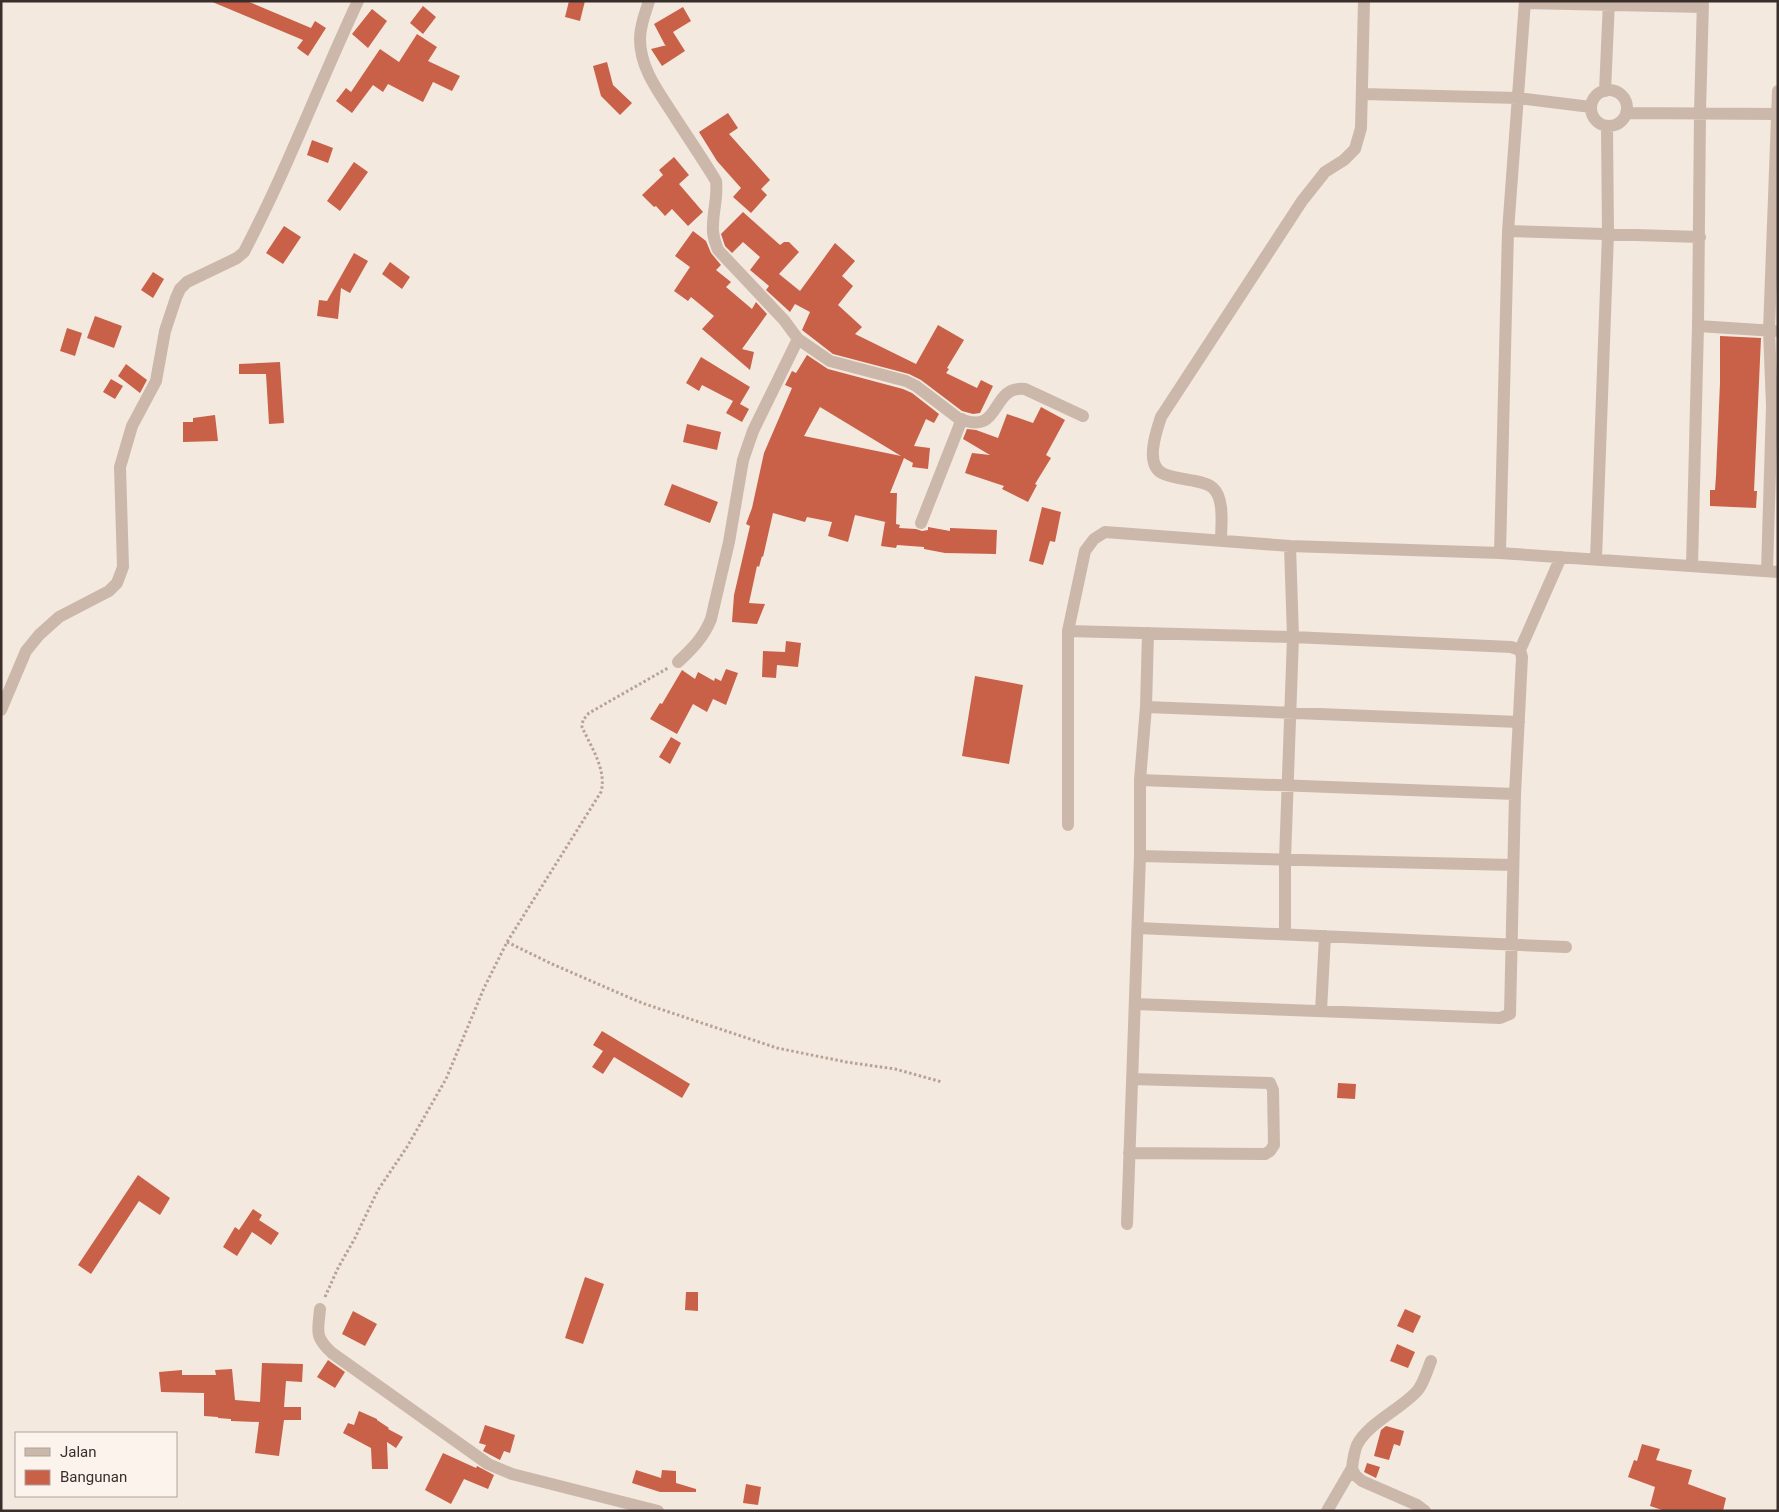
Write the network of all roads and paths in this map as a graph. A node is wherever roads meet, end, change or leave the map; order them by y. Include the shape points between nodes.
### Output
1 (358, 1) edge
2 (649, 1) edge
3 (1364, 1) edge
4 (1525, 2) edge
5 (1609, 3) edge
6 (1703, 4) edge
7 (1604, 90) junction
8 (1778, 91) edge
9 (1362, 94) junction
10 (1518, 98) junction
11 (1590, 107) junction
12 (1700, 112) junction
13 (1626, 113) junction
14 (1777, 114) edge
15 (1607, 127) junction
16 (1776, 186) edge
17 (1508, 231) junction
18 (1608, 234) junction
19 (1700, 237) junction
20 (1775, 255) edge
21 (1698, 326) junction
22 (1773, 331) edge
23 (798, 339) junction
24 (1775, 406) edge
25 (1083, 416) dead end
26 (962, 419) junction
27 (1774, 468) edge
28 (921, 523) dead end
29 (1221, 541) junction
30 (1290, 546) junction
31 (1500, 552) junction
32 (1561, 556) junction
33 (1596, 559) junction
34 (1692, 566) junction
35 (1772, 572) edge
36 (1068, 631) junction
37 (1148, 633) junction
38 (1293, 637) junction
39 (1520, 650) junction
40 (678, 662) joint
41 (1146, 707) junction
42 (1, 710) edge
43 (1290, 712) junction
44 (1520, 722) junction
45 (1140, 780) junction
46 (1289, 785) junction
47 (1515, 794) junction
48 (1068, 825) dead end
49 (1140, 856) junction
50 (1285, 859) junction
51 (1513, 865) junction
52 (1138, 928) junction
53 (1285, 934) junction
54 (1325, 936) junction
55 (507, 942) junction
56 (1512, 944) junction
57 (1566, 947) dead end
58 (1135, 1004) junction
59 (1321, 1011) junction
60 (1132, 1079) junction
61 (942, 1082) dead end
62 (1129, 1153) junction
63 (1126, 1224) dead end
64 (320, 1309) joint
65 (1431, 1361) dead end
66 (1352, 1468) junction
67 (658, 1511) edge
68 (1327, 1511) edge
69 (1425, 1511) edge

1 - 42 street via 285,169 244,252 188,282 176,298 165,331 156,382 132,426 120,467 123,567 117,583 59,617 39,635 26,651
2 - 23 street via 640,39 643,58 649,77 716,181 713,226 718,250
3 - 9 street
4 - 5 street
4 - 10 street
5 - 6 street
5 - 7 street
6 - 12 street
7 - 11 street
7 - 13 street via 1617,92 1625,101
8 - 14 street
9 - 10 street
9 - 29 street via 1361,128 1355,149 1325,172 1302,201 1161,418 1155,433 1152,449 1156,468 1163,474 1213,487 1222,513
10 - 11 street
10 - 17 street
11 - 15 street via 1595,120
12 - 13 street
12 - 14 street
12 - 19 street
13 - 15 street via 1619,124
14 - 16 street
15 - 18 street
16 - 20 street
17 - 18 street
17 - 31 street
18 - 19 street
18 - 33 street
19 - 21 street
20 - 22 street
21 - 22 street
21 - 34 street
22 - 24 street
23 - 26 street via 830,361 906,381
23 - 40 street via 753,431 743,460 732,528 707,630
24 - 27 street
25 - 26 street via 1017,388 1005,394 992,415 984,420
26 - 28 street
27 - 35 street
29 - 30 street
29 - 36 street via 1105,532 1085,550
30 - 31 street
30 - 38 street
31 - 32 street
32 - 33 street
32 - 39 street
33 - 34 street
34 - 35 street
36 - 37 street
36 - 48 street
37 - 38 street
37 - 41 street
38 - 39 street
38 - 43 street
39 - 44 street
40 - 55 path via 589,713 583,720 582,727 604,783 601,792
41 - 43 street
41 - 45 street
43 - 44 street
43 - 46 street
44 - 47 street
45 - 46 street
45 - 49 street
46 - 47 street
46 - 50 street
47 - 51 street
49 - 50 street
49 - 52 street
50 - 51 street
50 - 53 street
51 - 56 street
52 - 53 street
52 - 58 street
53 - 54 street
54 - 56 street
54 - 59 street
55 - 61 path via 642,1003 777,1048 896,1069
55 - 64 path via 446,1079 378,1190
56 - 57 street
56 - 59 street via 1510,1014 1505,1017
58 - 59 street
58 - 60 street
60 - 62 street
60 - 62 street via 1270,1083 1273,1090 1274,1144 1265,1154
62 - 63 street
64 - 67 street via 318,1334 332,1353 488,1464 512,1474
65 - 66 street via 1418,1390 1358,1443
66 - 68 street
66 - 69 street via 1362,1481

